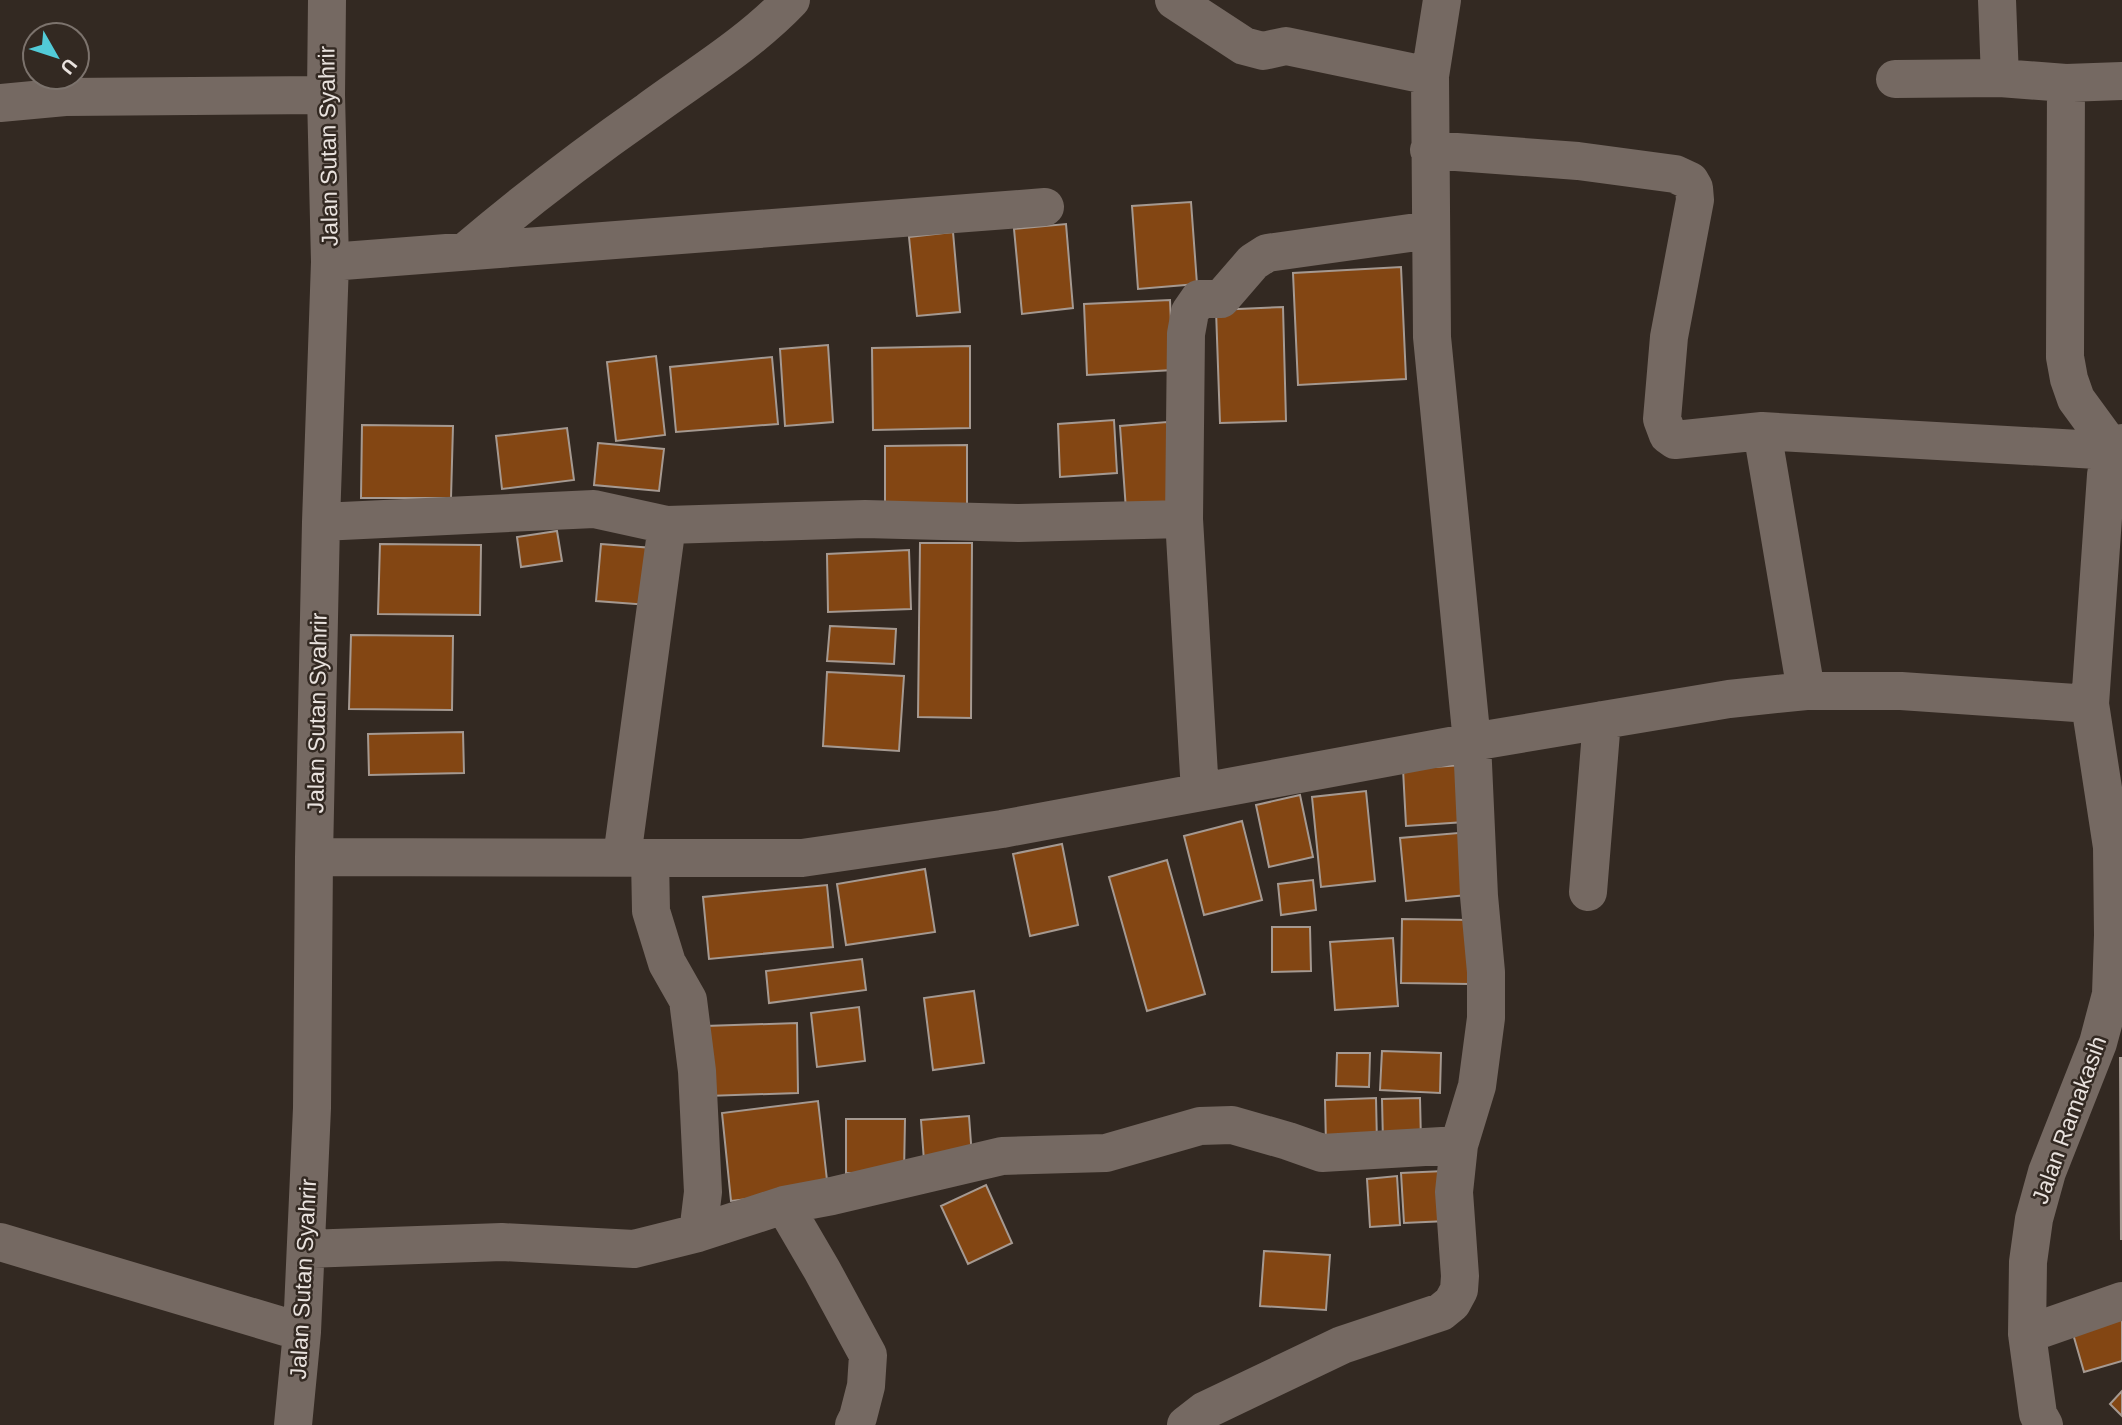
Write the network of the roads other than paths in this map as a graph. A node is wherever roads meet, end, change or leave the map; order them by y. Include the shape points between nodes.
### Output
1 (327, 0) edge
2 (791, 0) edge
3 (1174, 0) edge
4 (1442, 0) edge
5 (1997, 0) edge
6 (1430, 76) junction
7 (2000, 78) junction
8 (1895, 79) dead end
9 (2122, 81) edge
10 (2066, 82) junction
11 (326, 95) junction
12 (0, 103) edge
13 (1429, 150) junction
14 (1045, 207) dead end
15 (1431, 230) junction
16 (466, 251) junction
17 (330, 262) junction
18 (1762, 431) junction
19 (2118, 447) edge
20 (1184, 519) junction
21 (321, 522) junction
22 (667, 525) junction
23 (1806, 691) junction
24 (2090, 704) junction
25 (1602, 720) junction
26 (1472, 742) junction
27 (1200, 792) junction
28 (2117, 847) edge
29 (314, 857) junction
30 (636, 857) junction
31 (1588, 892) dead end
32 (2110, 1043) edge
33 (1459, 1145) junction
34 (784, 1205) junction
35 (698, 1233) junction
36 (0, 1242) edge
37 (306, 1249) junction
38 (2122, 1301) edge
39 (302, 1332) junction
40 (2027, 1334) junction
41 (2035, 1421) edge
42 (293, 1425) edge
43 (853, 1425) edge
44 (1186, 1425) edge

1 - 11 street, Jalan Sutan Syahrir
2 - 16 street via 742,45 581,158
3 - 6 street via 1244,46 1263,51 1286,46
4 - 6 street
5 - 7 street
6 - 13 street
7 - 8 street
7 - 10 street
9 - 10 street
10 - 19 street via 2065,357 2076,399
11 - 12 street via 65,97
11 - 17 street, Jalan Sutan Syahrir
13 - 15 street
13 - 18 street via 1578,161 1675,174 1690,181 1695,200 1669,337 1663,426 1668,435 1681,441
14 - 16 street
15 - 20 street via 1267,253 1221,299 1197,301 1186,334
15 - 26 street via 1432,337
16 - 17 street
17 - 21 street, Jalan Sutan Syahrir
18 - 19 street
18 - 23 street
19 - 24 street, Jalan Ramakasih via 2106,475
20 - 22 street via 1019,523 865,519
20 - 27 street
21 - 22 street via 594,509
21 - 29 street, Jalan Sutan Syahrir
22 - 30 street
23 - 24 street via 1901,691
23 - 25 street
24 - 28 street, Jalan Ramakasih
25 - 26 street
25 - 31 street
26 - 27 street
26 - 33 street via 1486,1018 1477,1086
27 - 30 street via 1002,829 802,858
28 - 32 street, Jalan Ramakasih
29 - 30 street
29 - 37 street, Jalan Sutan Syahrir
30 - 35 street via 667,963 688,1000 703,1192
32 - 40 street, Jalan Ramakasih via 2047,1172 2028,1262
33 - 34 street via 1322,1153 1232,1125 1200,1126 1106,1153 1002,1156
33 - 44 street via 1454,1192 1460,1276 1452,1303 1441,1312 1342,1345 1204,1411
34 - 35 street
34 - 43 street via 868,1355 866,1386
35 - 37 street via 634,1249 502,1242
36 - 39 street
37 - 39 street, Jalan Sutan Syahrir
38 - 40 street
39 - 42 street, Jalan Sutan Syahrir
40 - 41 street, Jalan Ramakasih

